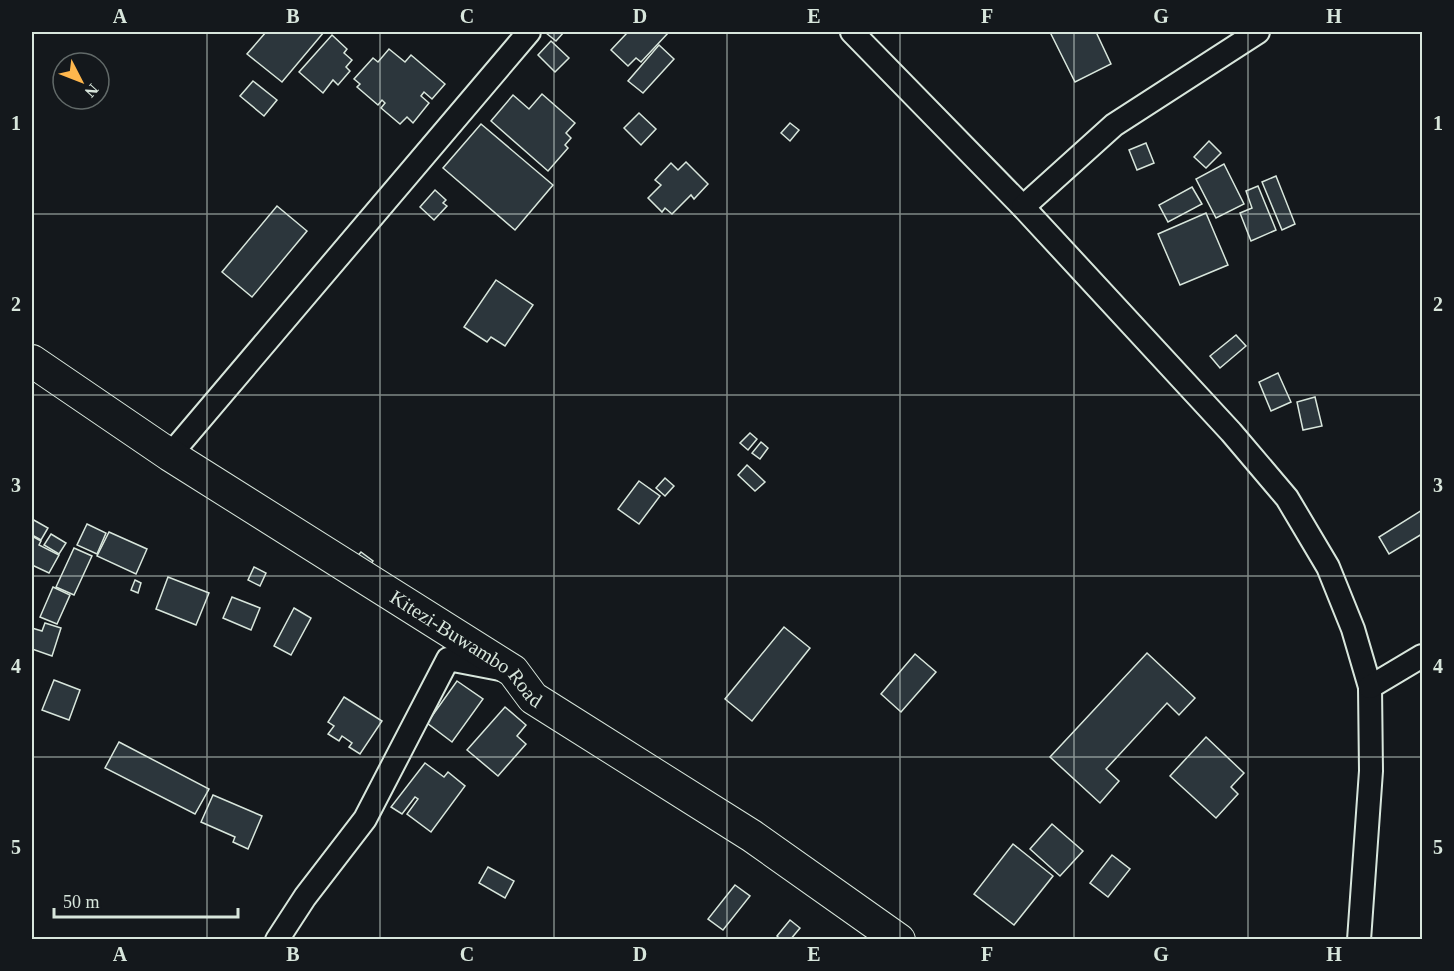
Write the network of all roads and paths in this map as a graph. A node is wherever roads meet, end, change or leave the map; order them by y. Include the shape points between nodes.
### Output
1 (529, 32) edge
2 (852, 32) edge
3 (1258, 32) edge
4 (874, 40) edge
5 (1023, 207) junction
6 (32, 361) edge
7 (170, 455) junction
8 (1422, 656) edge
9 (513, 671) junction
10 (1370, 687) junction
11 (277, 939) edge
12 (899, 939) edge
13 (1359, 939) edge

1 - 7 street
2 - 4 street
3 - 5 street via 1114,125
4 - 5 street
5 - 10 street via 1287,498 1328,567 1353,629
6 - 7 street, Kitezi-Buwambo Road
7 - 9 street, Kitezi-Buwambo Road
8 - 10 street
9 - 11 street via 448,659 365,819
9 - 12 street, Kitezi-Buwambo Road via 534,698 752,836
10 - 13 street via 1371,771

